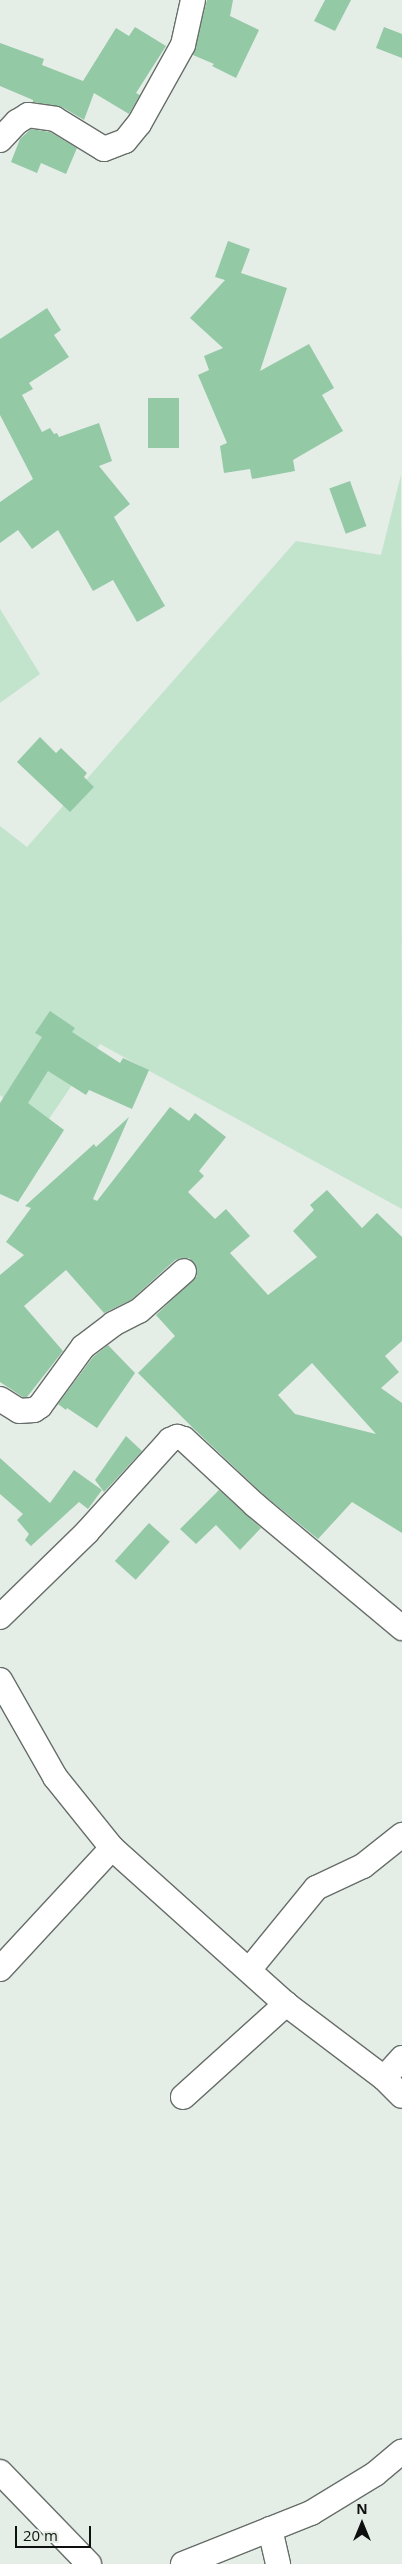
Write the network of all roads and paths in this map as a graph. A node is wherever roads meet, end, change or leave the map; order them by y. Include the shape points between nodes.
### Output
1 (193, 0) edge
2 (8, 116) edge
3 (0, 140) edge
4 (184, 1272) dead end
5 (0, 1400) edge
6 (0, 1617) edge
7 (402, 1628) edge
8 (0, 1680) edge
9 (402, 1835) edge
10 (112, 1848) junction
11 (0, 1969) edge
12 (249, 1970) junction
13 (286, 2004) junction
14 (402, 2058) edge
15 (384, 2078) junction
16 (402, 2096) edge
17 (183, 2098) dead end
18 (402, 2452) edge
19 (0, 2472) edge
20 (270, 2529) junction
21 (89, 2564) edge
22 (183, 2564) edge
23 (278, 2564) edge

1 - 2 street via 183,45 139,124 125,141 104,149 55,119
2 - 3 street
4 - 5 street via 139,1311 113,1324 83,1347 40,1406 34,1410 19,1411
6 - 7 street via 87,1532 170,1440 177,1437 184,1439 255,1505
8 - 10 street via 55,1777
9 - 12 street via 362,1866 316,1888
10 - 11 street
10 - 12 street
12 - 13 street
13 - 15 street
13 - 17 street
14 - 15 street
15 - 16 street
18 - 20 street via 375,2474 311,2512
19 - 21 street
20 - 22 street
20 - 23 street

